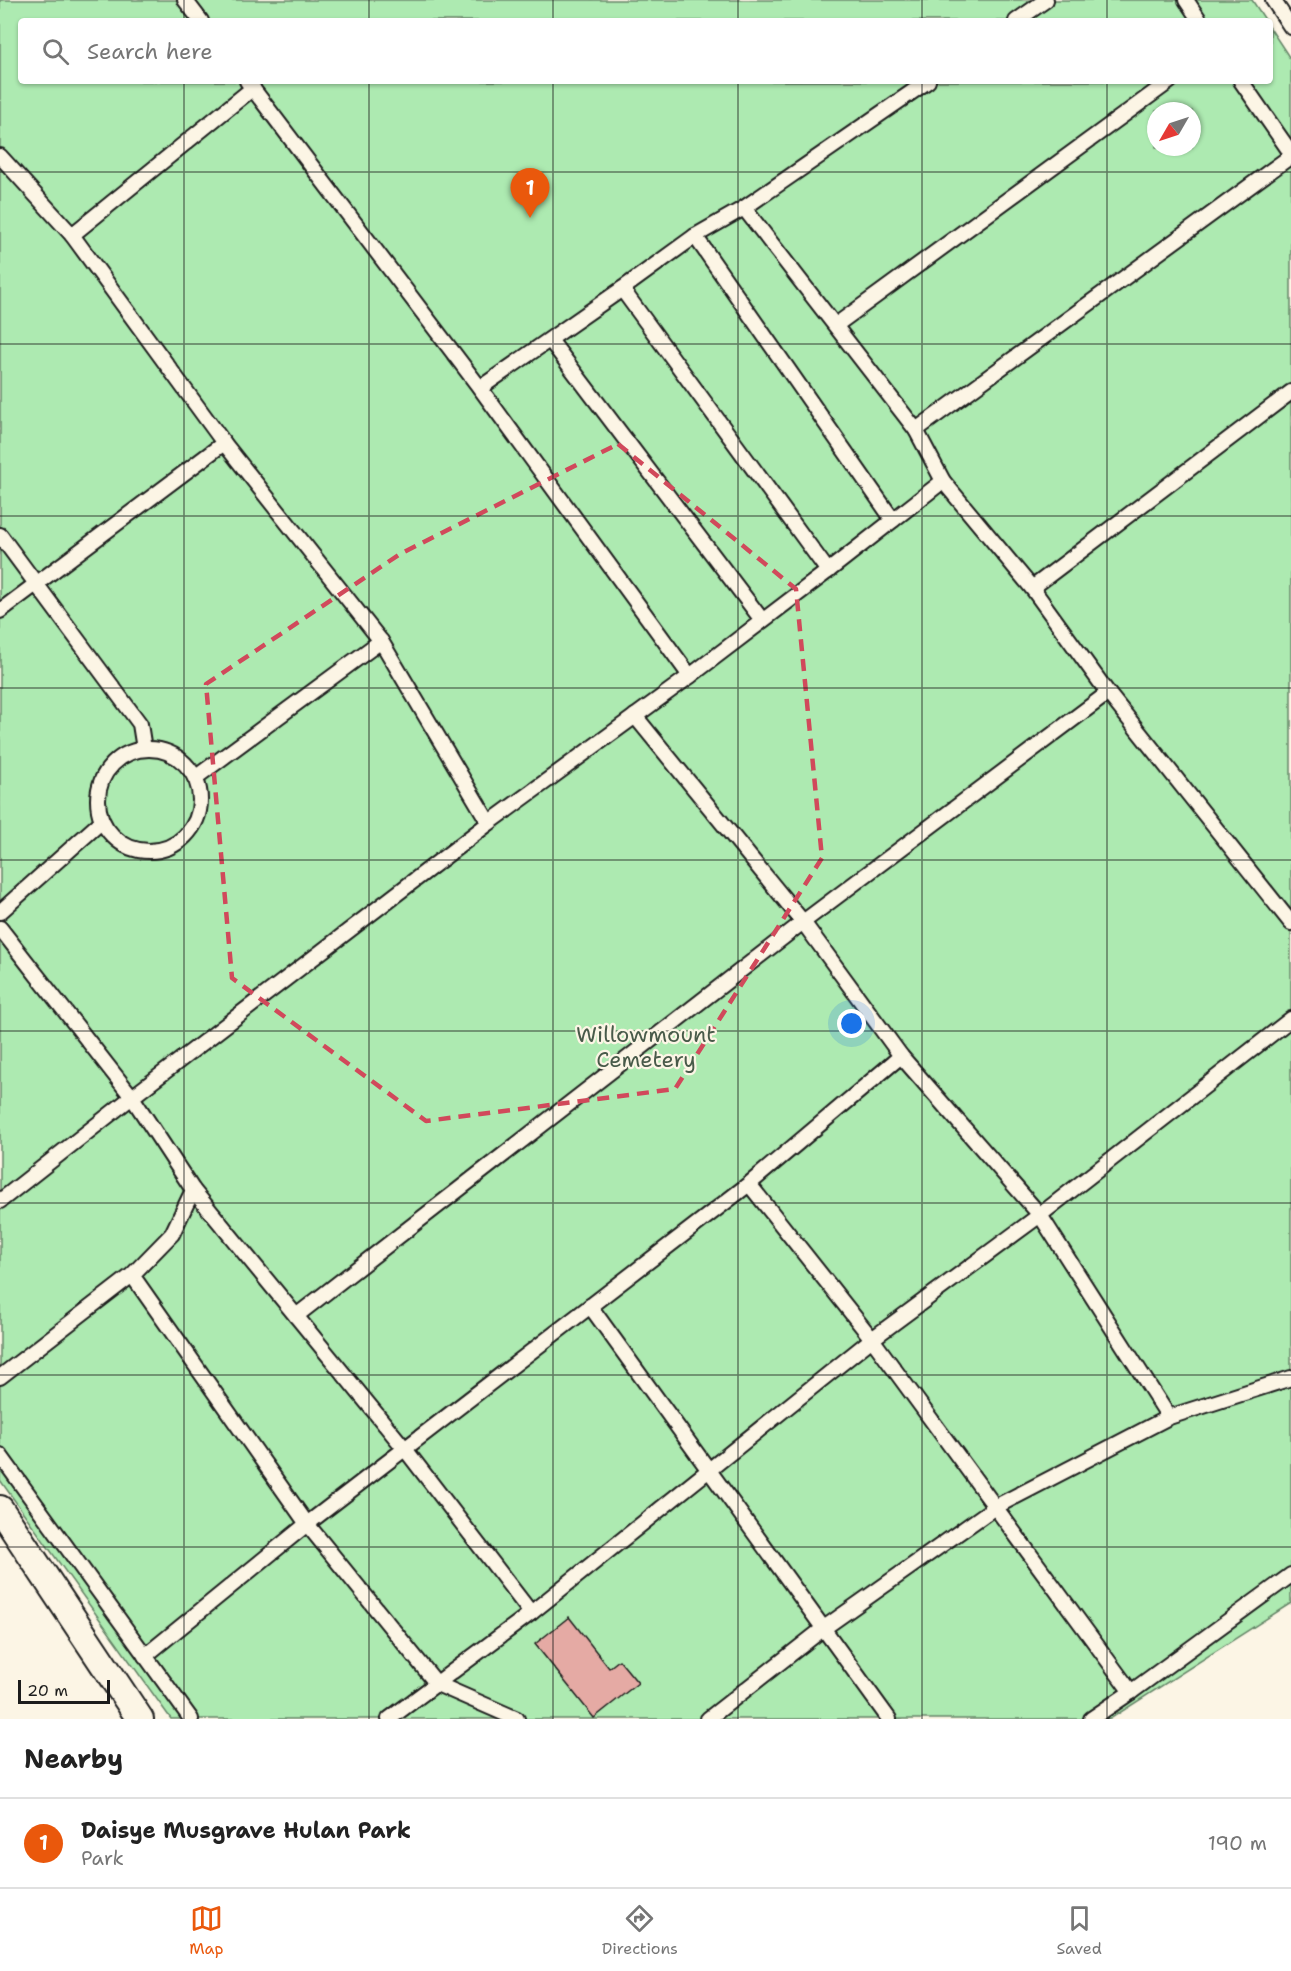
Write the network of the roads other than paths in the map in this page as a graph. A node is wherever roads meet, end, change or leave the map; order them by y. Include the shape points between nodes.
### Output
1 (185, 0) edge
2 (1046, 0) edge
3 (1186, 0) edge
4 (1273, 0) edge
5 (199, 18) edge
6 (1020, 18) edge
7 (1198, 18) edge
8 (1291, 27) edge
9 (924, 84) edge
10 (1166, 84) edge
11 (1243, 84) edge
12 (250, 85) edge
13 (1291, 155) edge
14 (0, 156) edge
15 (744, 208) junction
16 (72, 235) junction
17 (694, 236) junction
18 (622, 289) junction
19 (836, 325) junction
20 (550, 340) junction
21 (480, 388) junction
22 (1291, 392) edge
23 (916, 430) junction
24 (224, 443) junction
25 (942, 481) junction
26 (893, 520) junction
27 (0, 535) edge
28 (828, 571) junction
29 (36, 584) junction
30 (1032, 588) junction
31 (0, 611) edge
32 (762, 620) junction
33 (381, 641) junction
34 (690, 676) junction
35 (1108, 693) junction
36 (635, 716) junction
37 (144, 749) junction
38 (195, 778) junction
39 (102, 821) junction
40 (489, 823) junction
41 (0, 912) edge
42 (803, 922) junction
43 (1291, 923) edge
44 (0, 928) edge
45 (1291, 1019) edge
46 (901, 1056) junction
47 (132, 1097) junction
48 (749, 1184) junction
49 (193, 1190) junction
50 (0, 1201) edge
51 (1040, 1215) junction
52 (132, 1275) junction
53 (590, 1306) junction
54 (296, 1316) junction
55 (872, 1339) junction
56 (0, 1377) edge
57 (1291, 1378) edge
58 (1169, 1417) junction
59 (405, 1449) junction
60 (0, 1455) edge
61 (709, 1469) junction
62 (995, 1507) junction
63 (0, 1509) edge
64 (307, 1524) junction
65 (1291, 1575) edge
66 (531, 1613) junction
67 (824, 1628) junction
68 (145, 1656) junction
69 (437, 1684) junction
70 (1131, 1692) junction
71 (140, 1719) edge
72 (191, 1719) edge
73 (389, 1719) edge
74 (517, 1719) edge
75 (708, 1719) edge
76 (890, 1719) edge
77 (1090, 1719) edge

1 - 5 lane
2 - 6 lane
3 - 7 lane
4 - 8 lane
9 - 15 lane
10 - 19 lane
11 - 13 lane
12 - 16 lane
12 - 21 lane
13 - 23 lane
14 - 16 lane
15 - 17 lane
15 - 19 lane
16 - 24 lane
17 - 18 lane
17 - 26 lane
18 - 20 lane
18 - 28 lane
19 - 23 lane
20 - 21 lane
20 - 32 lane
21 - 34 lane
22 - 30 lane
23 - 25 lane
24 - 29 lane
24 - 33 lane
25 - 26 lane
25 - 30 lane
26 - 28 lane
27 - 29 lane
28 - 32 lane
29 - 31 lane
29 - 37 lane via 140,723
30 - 35 lane
32 - 34 lane
33 - 38 lane
33 - 40 lane
34 - 36 lane
35 - 42 lane
35 - 43 lane
36 - 40 lane
36 - 42 lane
37 - 38 lane via 174,756
37 - 39 lane via 128,753 105,774 99,789
38 - 39 lane via 200,794 194,826 170,848 155,852 131,848 111,835
39 - 41 lane
40 - 47 lane
42 - 46 lane
42 - 54 lane
44 - 47 lane
45 - 51 lane
46 - 48 lane
46 - 51 lane
47 - 49 lane
47 - 50 lane
48 - 53 lane
48 - 55 lane
49 - 52 lane via 172,1234
49 - 54 lane
51 - 55 lane
51 - 58 lane
52 - 56 lane
52 - 64 lane
53 - 59 lane
53 - 61 lane
54 - 59 lane
55 - 61 lane
55 - 62 lane
57 - 58 lane
58 - 62 lane
59 - 64 lane
59 - 66 lane
60 - 68 lane
61 - 66 lane
61 - 67 lane
62 - 67 lane
62 - 70 lane
63 - 71 street
64 - 68 lane
64 - 69 lane
65 - 70 lane
66 - 69 lane
67 - 75 lane
67 - 76 lane
68 - 72 lane
69 - 73 lane
69 - 74 lane
70 - 77 lane

